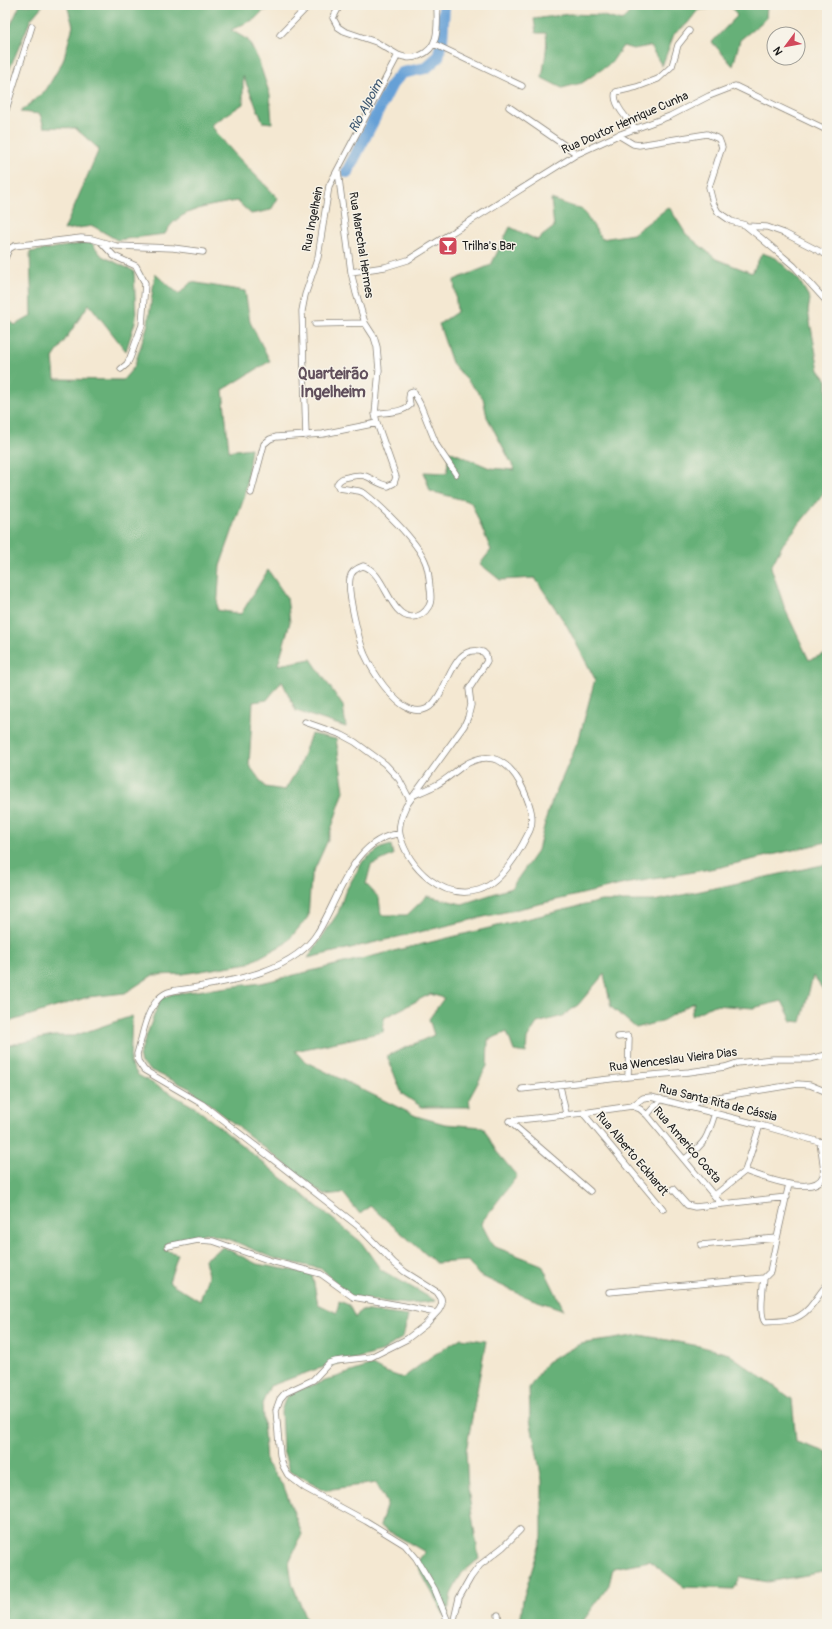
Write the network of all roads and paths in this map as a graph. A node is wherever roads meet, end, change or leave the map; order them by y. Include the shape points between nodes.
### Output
1 (309, 5) edge
2 (340, 5) edge
3 (437, 5) edge
4 (32, 26) dead end
5 (689, 31) dead end
6 (280, 35) dead end
7 (435, 44) junction
8 (398, 54) junction
9 (522, 86) dead end
10 (509, 107) dead end
11 (5, 113) edge
12 (636, 129) junction
13 (827, 130) edge
14 (618, 135) junction
15 (577, 154) junction
16 (338, 171) junction
17 (745, 225) junction
18 (101, 242) junction
19 (203, 252) dead end
20 (827, 254) edge
21 (5, 258) edge
22 (352, 272) junction
23 (827, 302) edge
24 (364, 323) junction
25 (315, 324) dead end
26 (121, 369) dead end
27 (375, 414) junction
28 (377, 423) junction
29 (306, 436) junction
30 (456, 474) dead end
31 (251, 493) dead end
32 (305, 722) dead end
33 (412, 798) junction
34 (399, 834) junction
35 (618, 1037) dead end
36 (827, 1055) edge
37 (628, 1077) junction
38 (560, 1086) junction
39 (522, 1089) dead end
40 (827, 1092) edge
41 (661, 1099) junction
42 (632, 1106) junction
43 (689, 1107) junction
44 (583, 1113) junction
45 (566, 1114) junction
46 (647, 1114) junction
47 (715, 1114) junction
48 (760, 1125) junction
49 (820, 1142) junction
50 (827, 1142) edge
51 (685, 1160) junction
52 (745, 1171) junction
53 (789, 1184) junction
54 (673, 1189) dead end
55 (590, 1191) dead end
56 (715, 1195) junction
57 (787, 1197) junction
58 (721, 1204) junction
59 (663, 1209) dead end
60 (777, 1238) junction
61 (701, 1245) dead end
62 (168, 1246) dead end
63 (764, 1278) junction
64 (827, 1285) edge
65 (609, 1292) dead end
66 (436, 1313) junction
67 (520, 1530) dead end
68 (498, 1615) dead end
69 (450, 1624) edge
70 (453, 1624) edge
71 (499, 1624) edge

1 - 6 street
2 - 8 street via 334,18 338,27
3 - 7 street via 438,26
4 - 11 street
5 - 12 street via 678,45 672,66 658,79 616,92 614,95
7 - 8 street via 414,58
7 - 9 street
8 - 16 street, Rua Ingelhein
10 - 15 street
12 - 13 street, Rua Doutor Henrique Cunha via 735,86
12 - 14 street, Rua Doutor Henrique Cunha
14 - 15 street, Rua Doutor Henrique Cunha
14 - 17 street via 633,144 707,134 716,136 722,147 709,187 710,195 718,212 731,221
15 - 22 street, Rua Doutor Henrique Cunha via 408,260 385,267
16 - 22 street, Rua Marechal Hermes
16 - 29 street, Rua Ingelhein via 329,186 318,257 302,311
17 - 20 street via 767,226
17 - 23 street via 794,266
18 - 19 street via 122,247 173,248
18 - 21 street via 82,238 14,246 9,249
18 - 26 street via 114,256 136,266 145,283 142,325 130,358
22 - 24 street, Rua Marechal Hermes
24 - 25 street
24 - 27 street, Rua Marechal Hermes via 374,337 379,360
27 - 28 street, Rua Marechal Hermes
27 - 30 street via 409,407 409,395 413,391 437,446
28 - 29 street
28 - 33 street, Rua Marechal Hermes via 396,481 388,486 359,474 340,480 337,484 344,490 359,490 364,493 412,541 429,572 431,600 421,616 406,616 400,612 370,570 363,566 354,570 349,589 365,655 390,694 403,705 417,710 436,702 453,667 464,654 477,650 486,655 487,661 469,689 471,705 464,726
29 - 31 street via 276,437 264,444
32 - 33 street via 342,735 385,764 394,772
33 - 34 street via 403,813
33 - 34 street via 464,765 481,757 493,758 500,760 514,772 530,805 532,822 516,857 502,874 480,890 468,892 445,888 423,875 406,850
34 - 66 street via 375,843 357,860 318,934 290,960 255,974 166,992 154,1003 137,1054 144,1070 202,1104 358,1226 405,1272 436,1292 442,1304
35 - 37 street via 629,1037
36 - 37 street, Rua Wenceslau Vieira Dias via 810,1059 773,1059 689,1072
37 - 38 street, Rua Wenceslau Vieira Dias
38 - 39 street, Rua Wenceslau Vieira Dias
38 - 45 street
40 - 43 street via 810,1085 798,1084 701,1100
41 - 42 street, Rua Santa Rita de Cássia via 643,1098
41 - 43 street, Rua Santa Rita de Cássia
41 - 46 street
42 - 44 street, Rua Santa Rita de Cássia
42 - 46 street, Rua Americo Costa
43 - 47 street, Rua Santa Rita de Cássia
44 - 45 street, Rua Santa Rita de Cássia
44 - 59 street, Rua Alberto Eckhardt
45 - 55 street, Rua Santa Rita de Cássia via 509,1121
46 - 51 street, Rua Americo Costa
47 - 48 street, Rua Santa Rita de Cássia
47 - 51 street via 709,1134 702,1145
48 - 49 street, Rua Santa Rita de Cássia
48 - 52 street
49 - 50 street, Rua Santa Rita de Cássia
49 - 53 street via 823,1172 821,1179 808,1185
51 - 56 street, Rua Americo Costa
52 - 53 street
52 - 56 street
53 - 57 street
54 - 58 street via 690,1207
56 - 58 street, Rua Americo Costa
57 - 58 street
57 - 60 street
60 - 61 street
60 - 63 street via 770,1272
62 - 66 street via 213,1240 271,1261 317,1272 347,1294 359,1299
63 - 64 street via 762,1319 765,1322 788,1322 799,1318
63 - 65 street
66 - 69 street via 416,1332 379,1354 329,1363 313,1380 286,1393 280,1399 276,1410 280,1455 288,1475 296,1483 366,1521 405,1546 416,1558 435,1590
67 - 70 street via 480,1565 471,1577 459,1598
68 - 71 street

